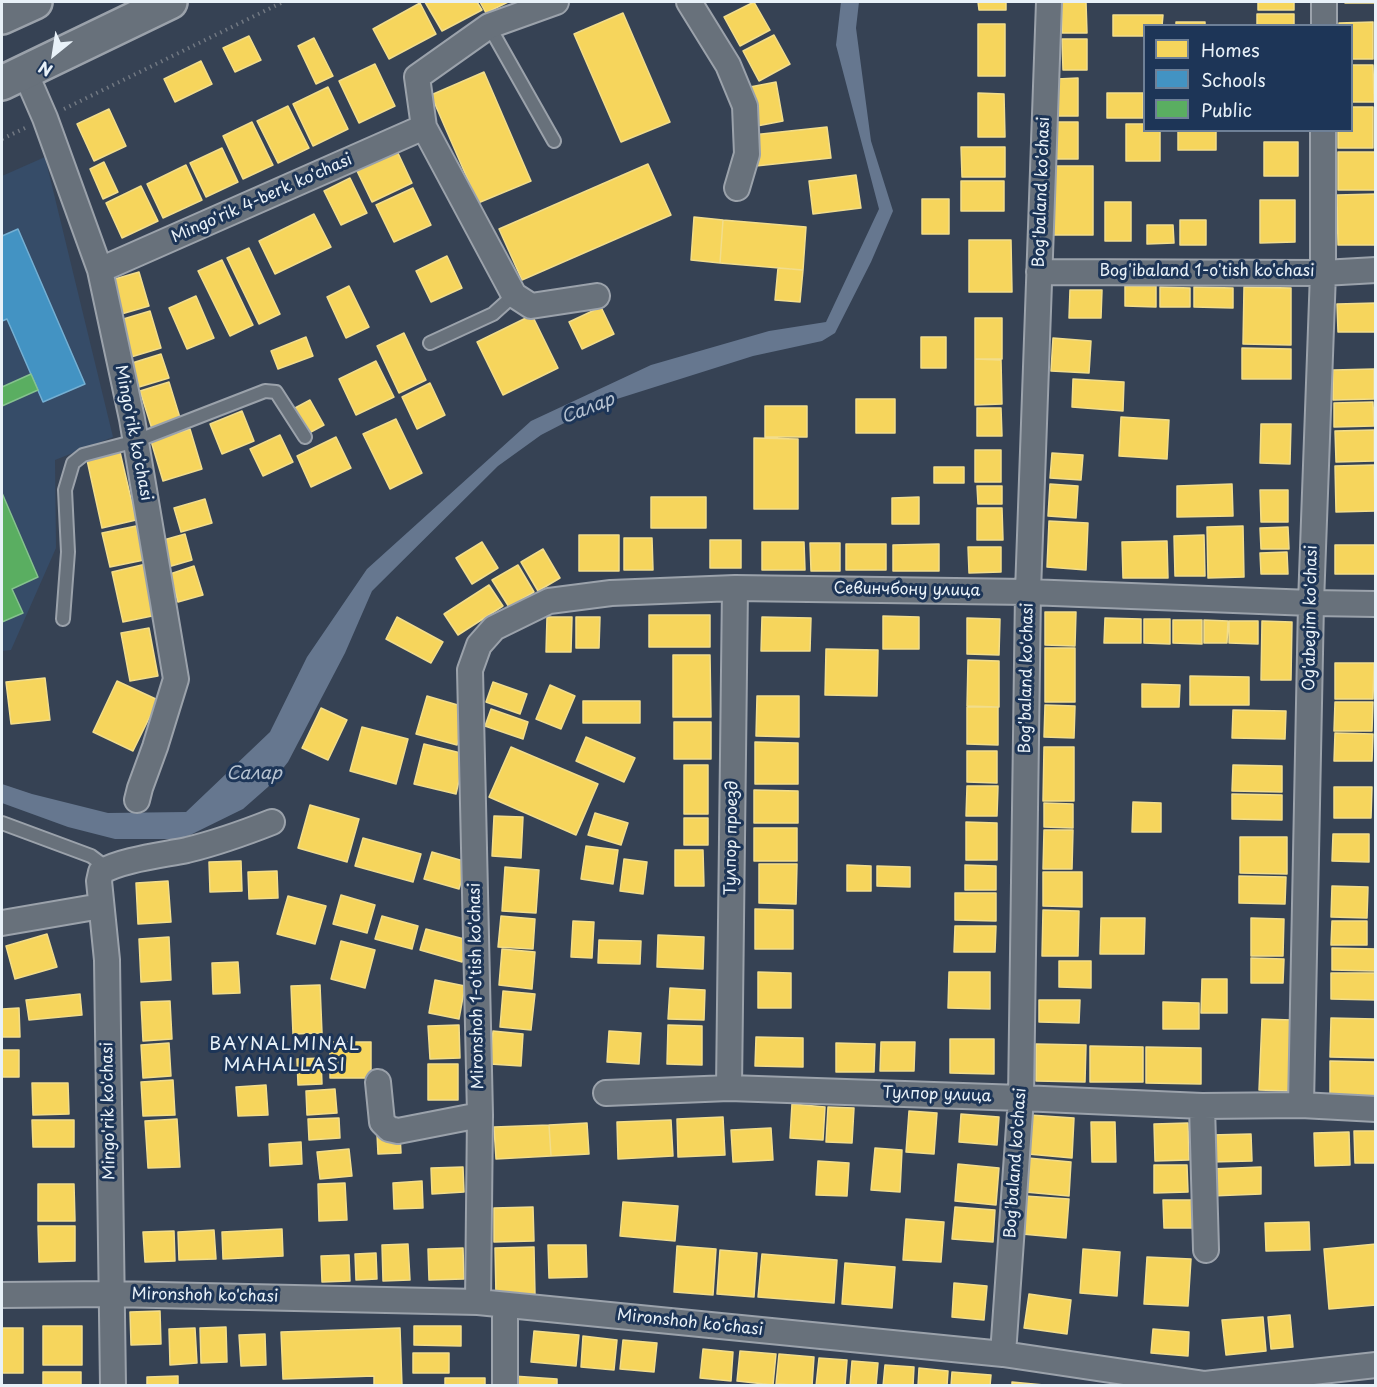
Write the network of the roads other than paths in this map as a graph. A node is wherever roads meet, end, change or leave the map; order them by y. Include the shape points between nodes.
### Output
1 (35, 2) edge
2 (170, 2) edge
3 (556, 2) edge
4 (689, 2) edge
5 (1048, 2) edge
6 (1324, 2) edge
7 (2, 18) edge
8 (1324, 24) edge
9 (489, 26) junction
10 (13, 77) edge
11 (424, 127) junction
12 (1323, 132) edge
13 (554, 141) dead end
14 (737, 188) dead end
15 (100, 270) junction
16 (1376, 270) edge
17 (1039, 272) junction
18 (1323, 273) junction
19 (514, 295) junction
20 (597, 296) dead end
21 (430, 343) dead end
22 (305, 437) dead end
23 (136, 441) junction
24 (735, 588) junction
25 (1028, 592) junction
26 (1311, 603) junction
27 (1376, 604) edge
28 (63, 619) dead end
29 (470, 670) joint
30 (136, 800) dead end
31 (272, 822) dead end
32 (2, 823) edge
33 (108, 868) junction
34 (101, 906) junction
35 (2, 923) edge
36 (378, 1082) dead end
37 (729, 1088) junction
38 (606, 1093) dead end
39 (1021, 1098) junction
40 (1301, 1105) junction
41 (1202, 1106) junction
42 (1376, 1109) edge
43 (480, 1116) junction
44 (1206, 1250) dead end
45 (111, 1294) junction
46 (2, 1295) edge
47 (478, 1302) junction
48 (505, 1305) junction
49 (1003, 1354) junction
50 (1376, 1365) edge
51 (113, 1386) edge
52 (505, 1386) edge

1 - 7 highway
2 - 10 highway
3 - 9 street
4 - 14 street via 728,65 745,106 747,154
5 - 17 street, Bog'baland ko'chasi
6 - 8 street
9 - 11 street via 417,76
9 - 13 lane
10 - 15 street, Mingo'rik ko'chasi via 45,118
11 - 15 street, Mingo'rik 4-berk ko'chasi
11 - 19 street
12 - 18 street, Og'abegim ko'chasi
15 - 23 street, Mingo'rik ko'chasi
16 - 18 street, Bog'ibaland 1-o'tish ko'chasi
17 - 18 street, Bog'ibaland 1-o'tish ko'chasi
17 - 25 street, Bog'baland ko'chasi
18 - 26 street, Og'abegim ko'chasi
19 - 20 street via 531,306
19 - 21 lane via 493,314
22 - 23 lane via 276,392 265,391
23 - 28 lane via 83,455 73,463 65,490 68,552
23 - 30 street, Mingo'rik ko'chasi via 176,679
24 - 25 street, Севинчбону улица
24 - 29 street, Севинчбону улица via 611,593 549,601 494,628 478,645
24 - 37 street, Тулпор проезд
25 - 26 street, Севинчбону улица
25 - 39 street, Bog'baland ko'chasi
26 - 27 street, Севинчбону улица
26 - 40 street, Og'abegim ko'chasi
29 - 43 street, Mironshoh 1-o'tish ko'chasi
31 - 33 street via 227,839
32 - 33 lane via 91,856
33 - 34 street, Mingo'rik ko'chasi via 101,872 99,881
34 - 35 street
34 - 45 street, Mingo'rik ko'chasi via 106,960
36 - 43 street via 382,1122 389,1129 398,1131
37 - 38 street, Тулпор улица
37 - 39 street, Тулпор улица
39 - 41 street, Тулпор улица
39 - 49 street, Bog'baland ko'chasi
40 - 41 street, Тулпор улица
40 - 42 street, Тулпор улица
41 - 44 street
43 - 47 street, Mironshoh 1-o'tish ko'chasi
45 - 46 street, Mironshoh ko'chasi
45 - 47 street, Mironshoh ko'chasi
45 - 51 street, Mingo'rik ko'chasi
47 - 48 street, Mironshoh ko'chasi
48 - 49 street, Mironshoh ko'chasi
48 - 52 street
49 - 50 street, Mironshoh ko'chasi via 1205,1384

